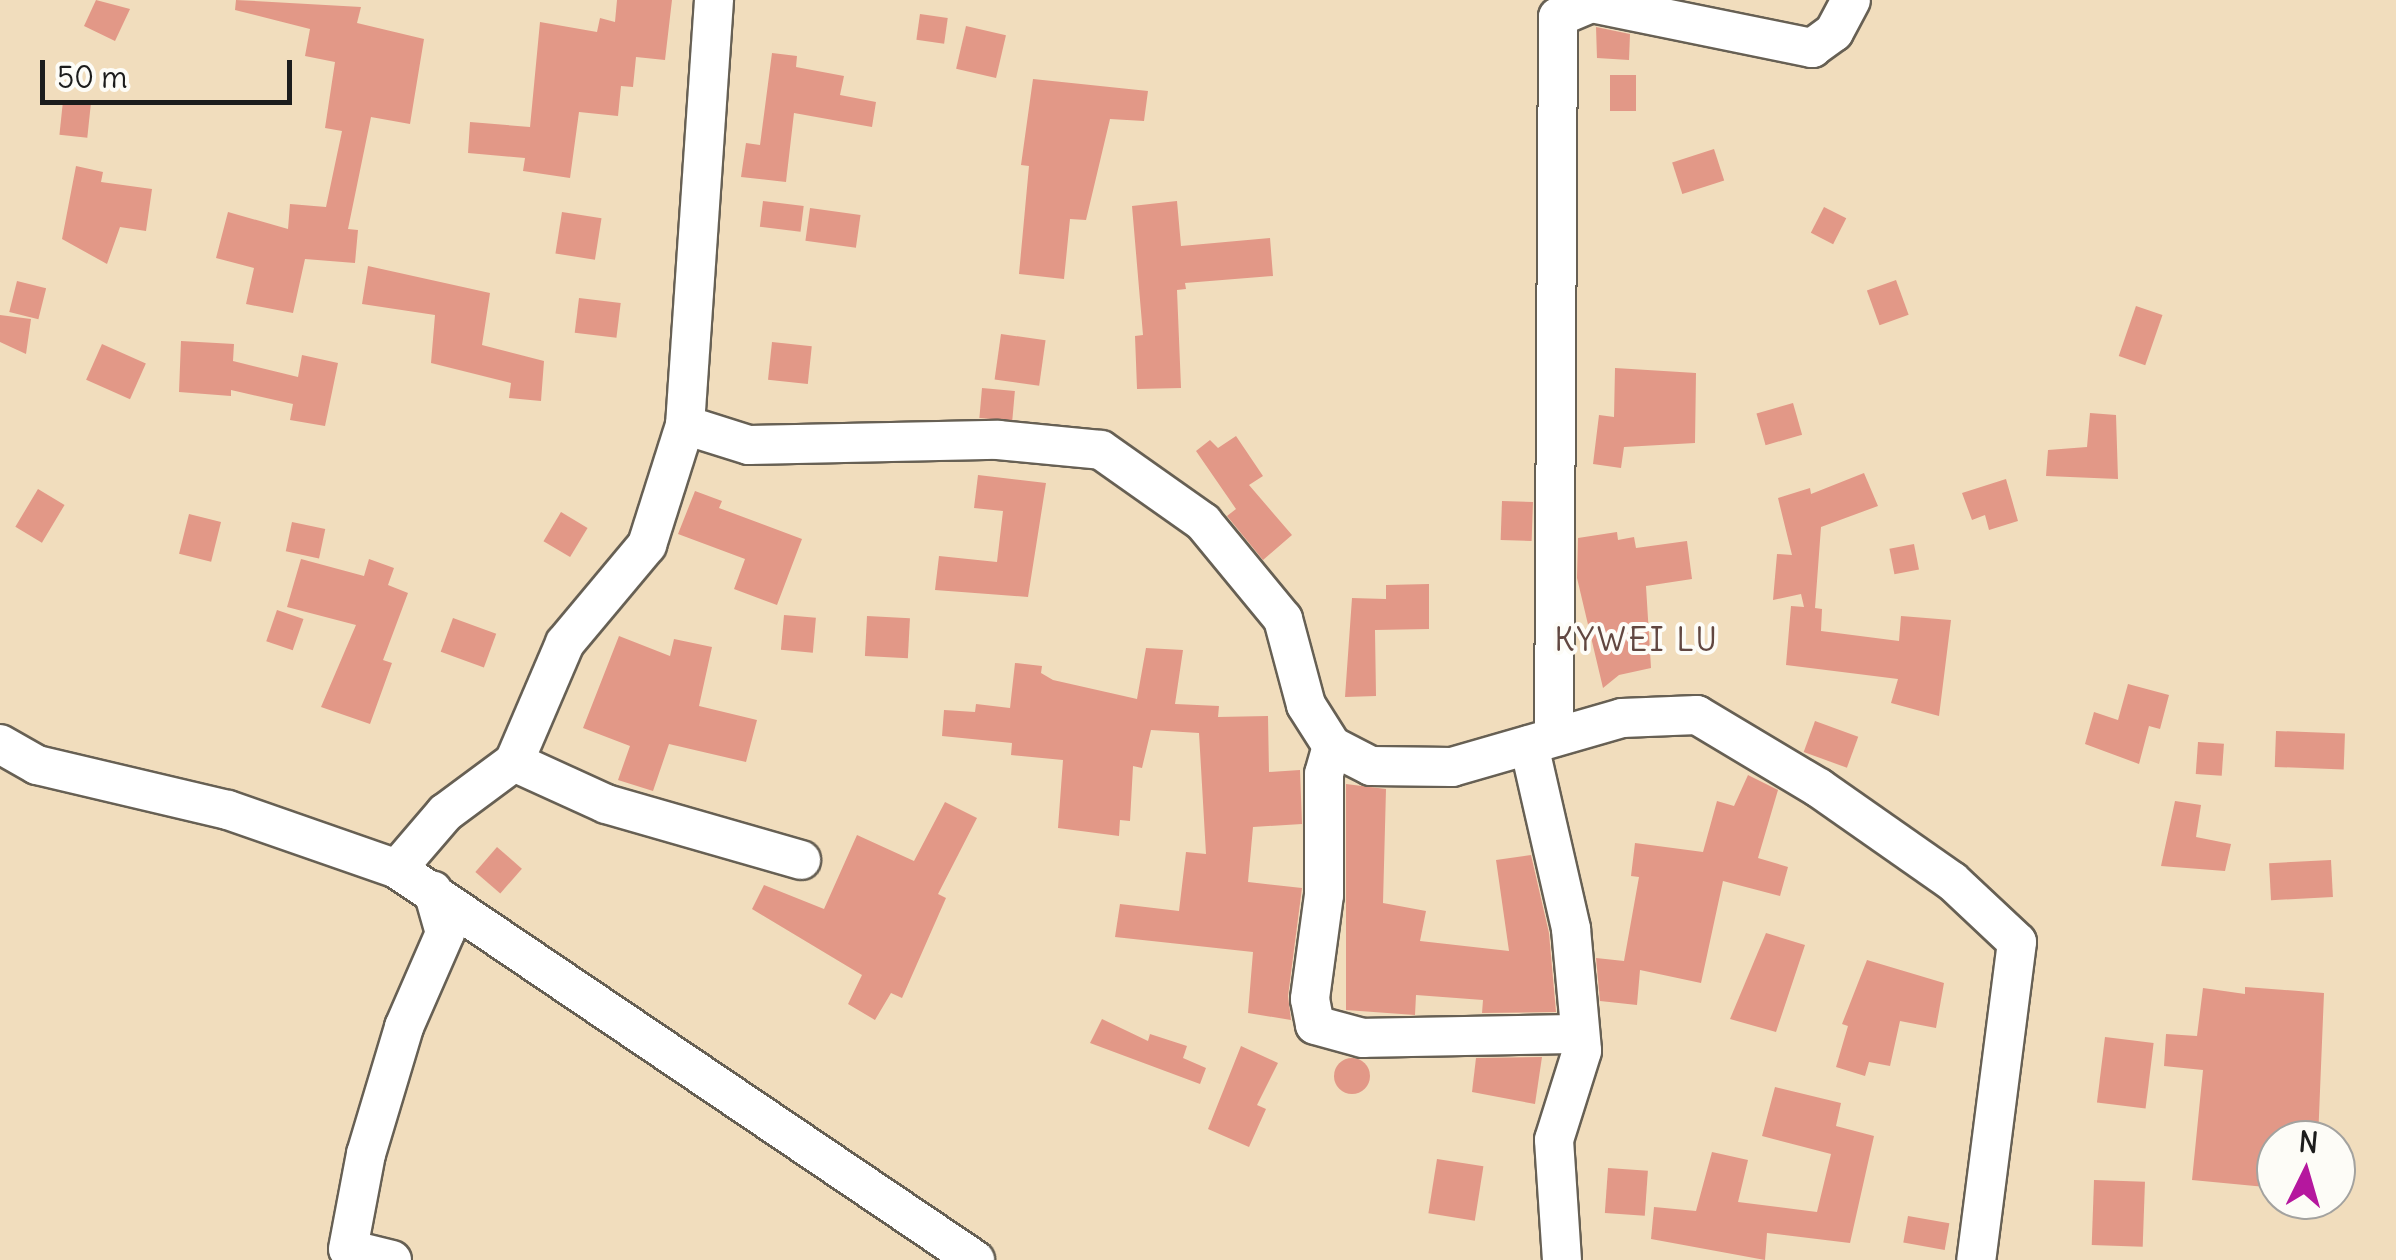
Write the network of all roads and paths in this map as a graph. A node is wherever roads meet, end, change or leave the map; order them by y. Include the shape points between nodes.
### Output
1 (714, 0) edge
2 (1851, 0) edge
3 (685, 425) junction
4 (1541, 741) junction
5 (0, 744) edge
6 (1332, 746) junction
7 (514, 762) junction
8 (801, 860) dead end
9 (397, 869) junction
10 (433, 890) junction
11 (1580, 1034) junction
12 (347, 1254) edge
13 (392, 1260) edge
14 (976, 1260) edge
15 (1562, 1260) edge
16 (1976, 1260) edge

1 - 3 street
2 - 4 street via 1834,32 1812,48 1591,3 1558,17
3 - 6 street via 748,445 998,440 1102,450 1204,522 1283,619 1306,705
3 - 7 street via 647,545 564,644
4 - 6 street via 1452,767 1372,766
4 - 11 street
4 - 16 street via 1622,718 1697,715 1938,870 2018,942
5 - 9 street via 36,765 228,810
6 - 11 street via 1324,774 1324,895 1310,999 1314,1025 1363,1038
7 - 8 street via 606,804
7 - 9 street via 445,813
9 - 10 street
10 - 12 street via 445,933 404,1027 366,1154
10 - 14 street
11 - 15 street via 1582,1051 1554,1140
12 - 13 street

